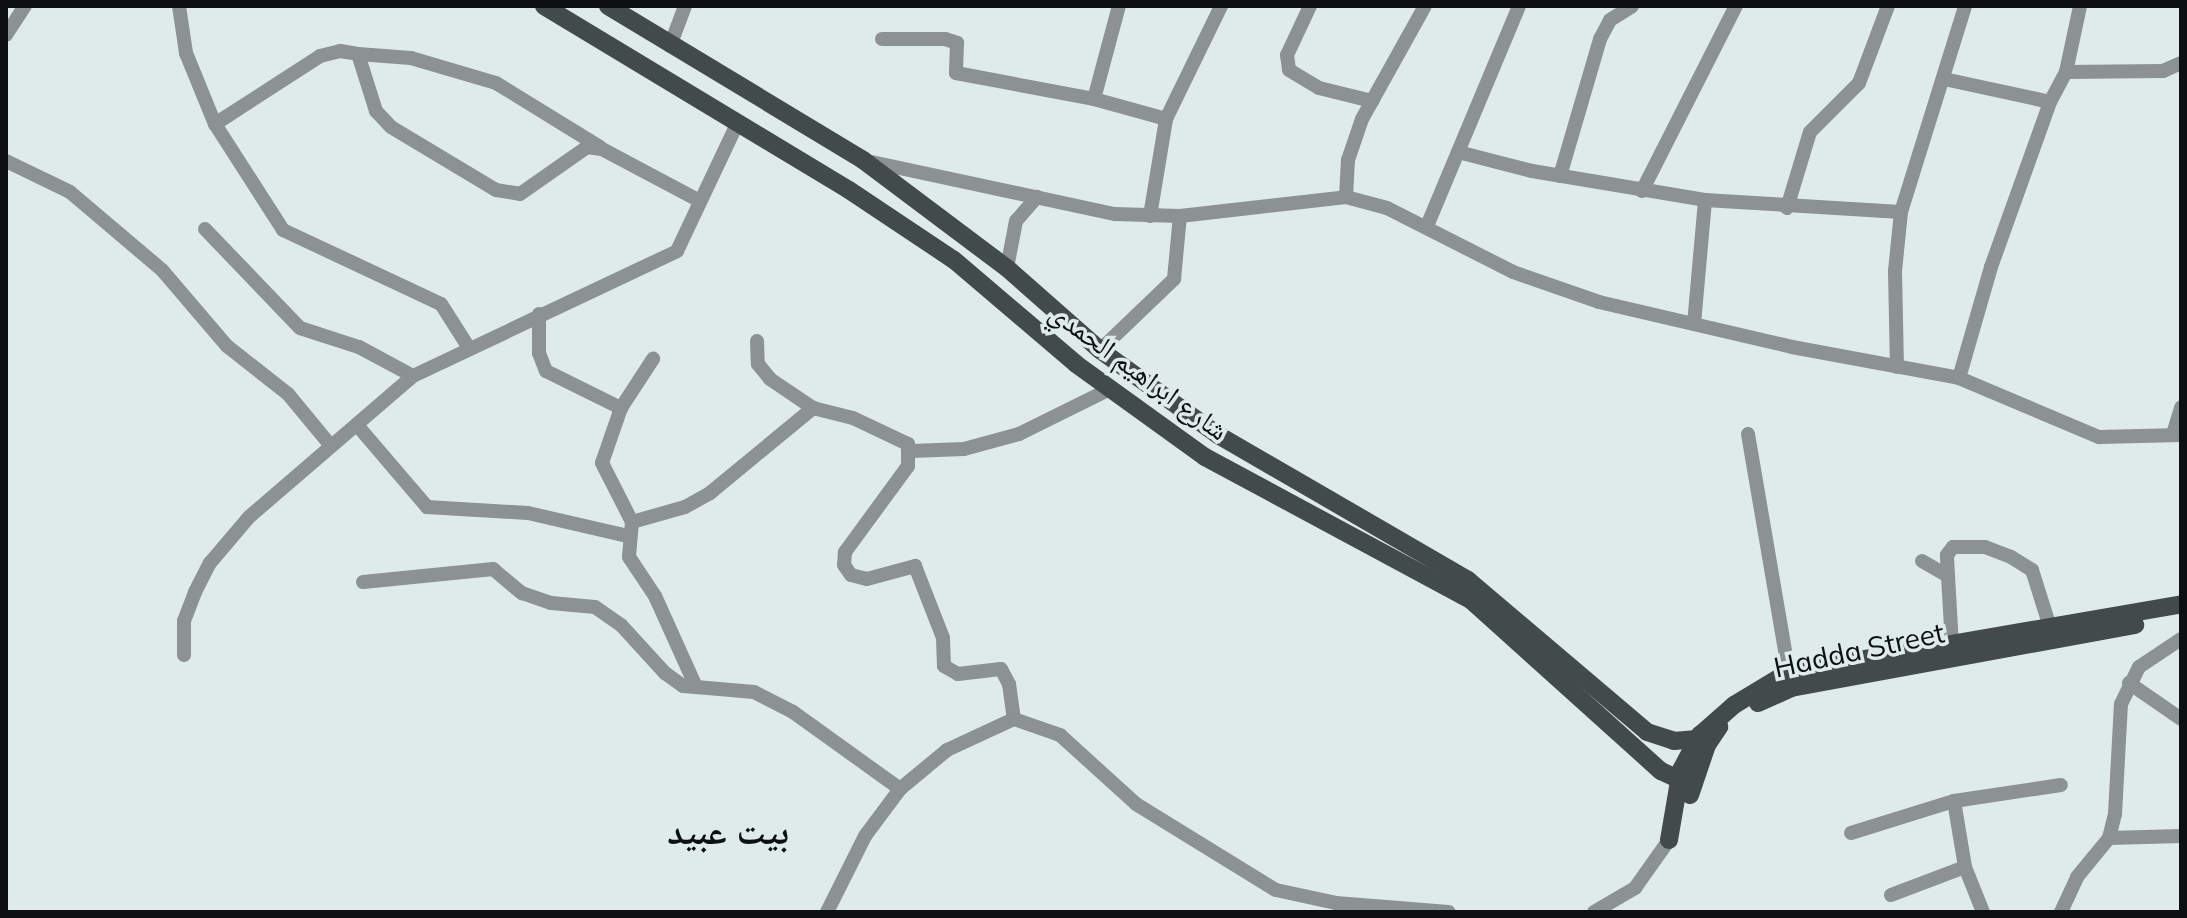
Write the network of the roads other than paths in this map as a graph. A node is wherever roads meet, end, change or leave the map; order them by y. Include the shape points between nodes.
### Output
1 (25, 6) edge
2 (179, 6) edge
3 (544, 6) edge
4 (608, 6) edge
5 (685, 6) edge
6 (1119, 6) edge
7 (1221, 6) edge
8 (1310, 6) edge
9 (1425, 6) edge
10 (1519, 6) edge
11 (1632, 6) edge
12 (1736, 6) edge
13 (1888, 6) edge
14 (1965, 6) edge
15 (2080, 6) edge
16 (6, 35) edge
17 (882, 39) dead end
18 (670, 46) junction
19 (358, 54) junction
20 (2181, 63) edge
21 (2066, 72) junction
22 (1944, 79) junction
23 (1094, 99) junction
24 (1372, 101) junction
25 (2050, 102) junction
26 (1166, 119) junction
27 (738, 122) junction
28 (215, 124) junction
29 (602, 149) junction
30 (1458, 152) junction
31 (863, 160) junction
32 (6, 161) edge
33 (1560, 176) junction
34 (1642, 191) junction
35 (1037, 197) junction
36 (1346, 197) junction
37 (698, 200) junction
38 (1705, 200) junction
39 (1787, 208) junction
40 (1901, 212) junction
41 (1150, 216) junction
42 (1180, 216) junction
43 (1427, 226) junction
44 (205, 229) dead end
45 (1007, 268) junction
46 (539, 314) junction
47 (1063, 317) junction
48 (1694, 324) junction
49 (1043, 338) junction
50 (757, 341) dead end
51 (467, 345) junction
52 (1100, 350) junction
53 (653, 359) dead end
54 (1897, 367) junction
55 (413, 376) junction
56 (1959, 378) junction
57 (1110, 389) junction
58 (2181, 407) edge
59 (621, 408) junction
60 (813, 408) junction
61 (357, 425) junction
62 (1748, 434) dead end
63 (2177, 435) edge
64 (331, 446) junction
65 (911, 451) junction
66 (630, 529) junction
67 (1922, 561) dead end
68 (1443, 563) junction
69 (1948, 576) junction
70 (1431, 581) junction
71 (363, 582) dead end
72 (2181, 604) edge
73 (2181, 616) edge
74 (2051, 634) junction
75 (2181, 639) edge
76 (1952, 646) junction
77 (1543, 651) junction
78 (184, 655) dead end
79 (1790, 680) junction
80 (2129, 683) junction
81 (696, 687) junction
82 (1014, 719) junction
83 (2181, 719) edge
84 (1697, 739) junction
85 (1661, 771) junction
86 (1686, 783) junction
87 (2061, 785) dead end
88 (900, 789) junction
89 (1954, 801) junction
90 (1674, 815) junction
91 (1851, 833) dead end
92 (2181, 836) edge
93 (2109, 838) junction
94 (1669, 840) junction
95 (1965, 867) junction
96 (1891, 895) dead end
97 (827, 912) edge
98 (1449, 912) edge
99 (1594, 912) edge
100 (1983, 912) edge
101 (2061, 912) edge

1 - 16 street
2 - 28 street via 186,53
3 - 27 main road, شارع ابراهيم الحمدي
4 - 18 main road, شارع ابراهيم الحمدي
5 - 18 street
6 - 23 street
7 - 26 street
8 - 24 street via 1287,55 1289,70 1319,88
9 - 24 street
10 - 30 street
11 - 33 street via 1610,20 1600,39
12 - 34 street
13 - 39 street via 1859,83 1810,132
14 - 22 street
15 - 21 street
17 - 23 street via 945,39 957,43 956,73
18 - 31 main road, شارع ابراهيم الحمدي
19 - 28 street via 320,56
19 - 29 street via 411,58 496,83
19 - 29 street via 376,111 391,127 496,190 520,194 574,152
20 - 21 street via 2163,71
21 - 25 street
22 - 25 street
22 - 40 street
23 - 26 street
24 - 36 street via 1348,160
25 - 56 street
26 - 41 street
27 - 37 street
27 - 49 main road, شارع ابراهيم الحمدي via 954,260
28 - 51 street via 232,158 283,230 441,304
29 - 37 street
30 - 33 street
30 - 43 street
31 - 35 street
31 - 45 main road, شارع ابراهيم الحمدي
32 - 64 street via 70,192 162,270 227,346 288,394
33 - 34 street
34 - 38 street
35 - 41 street
35 - 45 street via 1016,221
36 - 42 street
36 - 43 street
37 - 46 street via 677,251
38 - 39 street
38 - 48 street
39 - 40 street
40 - 54 street via 1895,271
41 - 42 street
42 - 52 street via 1174,279
43 - 48 street via 1513,272 1599,302
44 - 55 street via 300,328 359,347
45 - 47 main road, شارع ابراهيم الحمدي
46 - 51 street
46 - 59 street via 539,353 546,371
47 - 49 main road
47 - 52 main road, شارع ابراهيم الحمدي
48 - 54 street
49 - 57 main road, شارع ابراهيم الحمدي
50 - 60 street via 754,353 763,373
51 - 55 street
52 - 68 main road, شارع ابراهيم الحمدي via 1218,435
53 - 59 street
54 - 56 street
55 - 61 street
56 - 63 street via 2099,437
57 - 65 street via 1019,434 964,449
57 - 70 main road, شارع ابراهيم الحمدي via 1205,457
58 - 63 street
59 - 66 street via 602,463
60 - 65 street via 904,440
60 - 66 street via 710,493
61 - 64 street
61 - 66 street via 427,507 528,513
62 - 79 street
64 - 78 street via 249,517 210,563 184,621
65 - 82 street via 893,489 845,552 846,571 867,579 915,566 943,638 944,666 958,674 1001,669
66 - 81 street via 629,557 655,596
67 - 69 street
68 - 70 main road
68 - 77 main road, شارع ابراهيم الحمدي
69 - 74 street via 1953,547 1985,547 2011,557 2032,570
69 - 76 street
70 - 77 main road, شارع ابراهيم الحمدي
71 - 81 street via 493,569 522,593 551,603 595,607 621,625 665,673 683,686
72 - 74 main road, Hadda Street
73 - 74 main road, Hadda Street
74 - 76 main road, Hadda Street
74 - 79 main road, Hadda Street
75 - 80 street via 2139,667
76 - 79 main road, Hadda Street
77 - 84 main road, شارع ابراهيم الحمدي via 1647,732 1674,741
77 - 85 main road, شارع ابراهيم الحمدي
79 - 84 main road, Hadda Street via 1734,705
79 - 86 main road, Hadda Street via 1719,727
80 - 83 street
80 - 93 street via 2117,728 2115,814
81 - 88 street via 754,692 793,712
82 - 88 street via 947,750
82 - 98 street via 1060,735 1136,804 1276,890 1336,903
84 - 86 main road, Hadda Street
85 - 86 main road, شارع ابراهيم الحمدي
85 - 90 main road
86 - 90 main road, Hadda Street
86 - 94 main road, Hadda Street
87 - 89 street
88 - 97 street via 865,836
89 - 91 street
89 - 95 street
90 - 94 main road, Hadda Street
92 - 93 street
93 - 101 street via 2077,877
94 - 99 street via 1635,888
95 - 96 street
95 - 100 street

